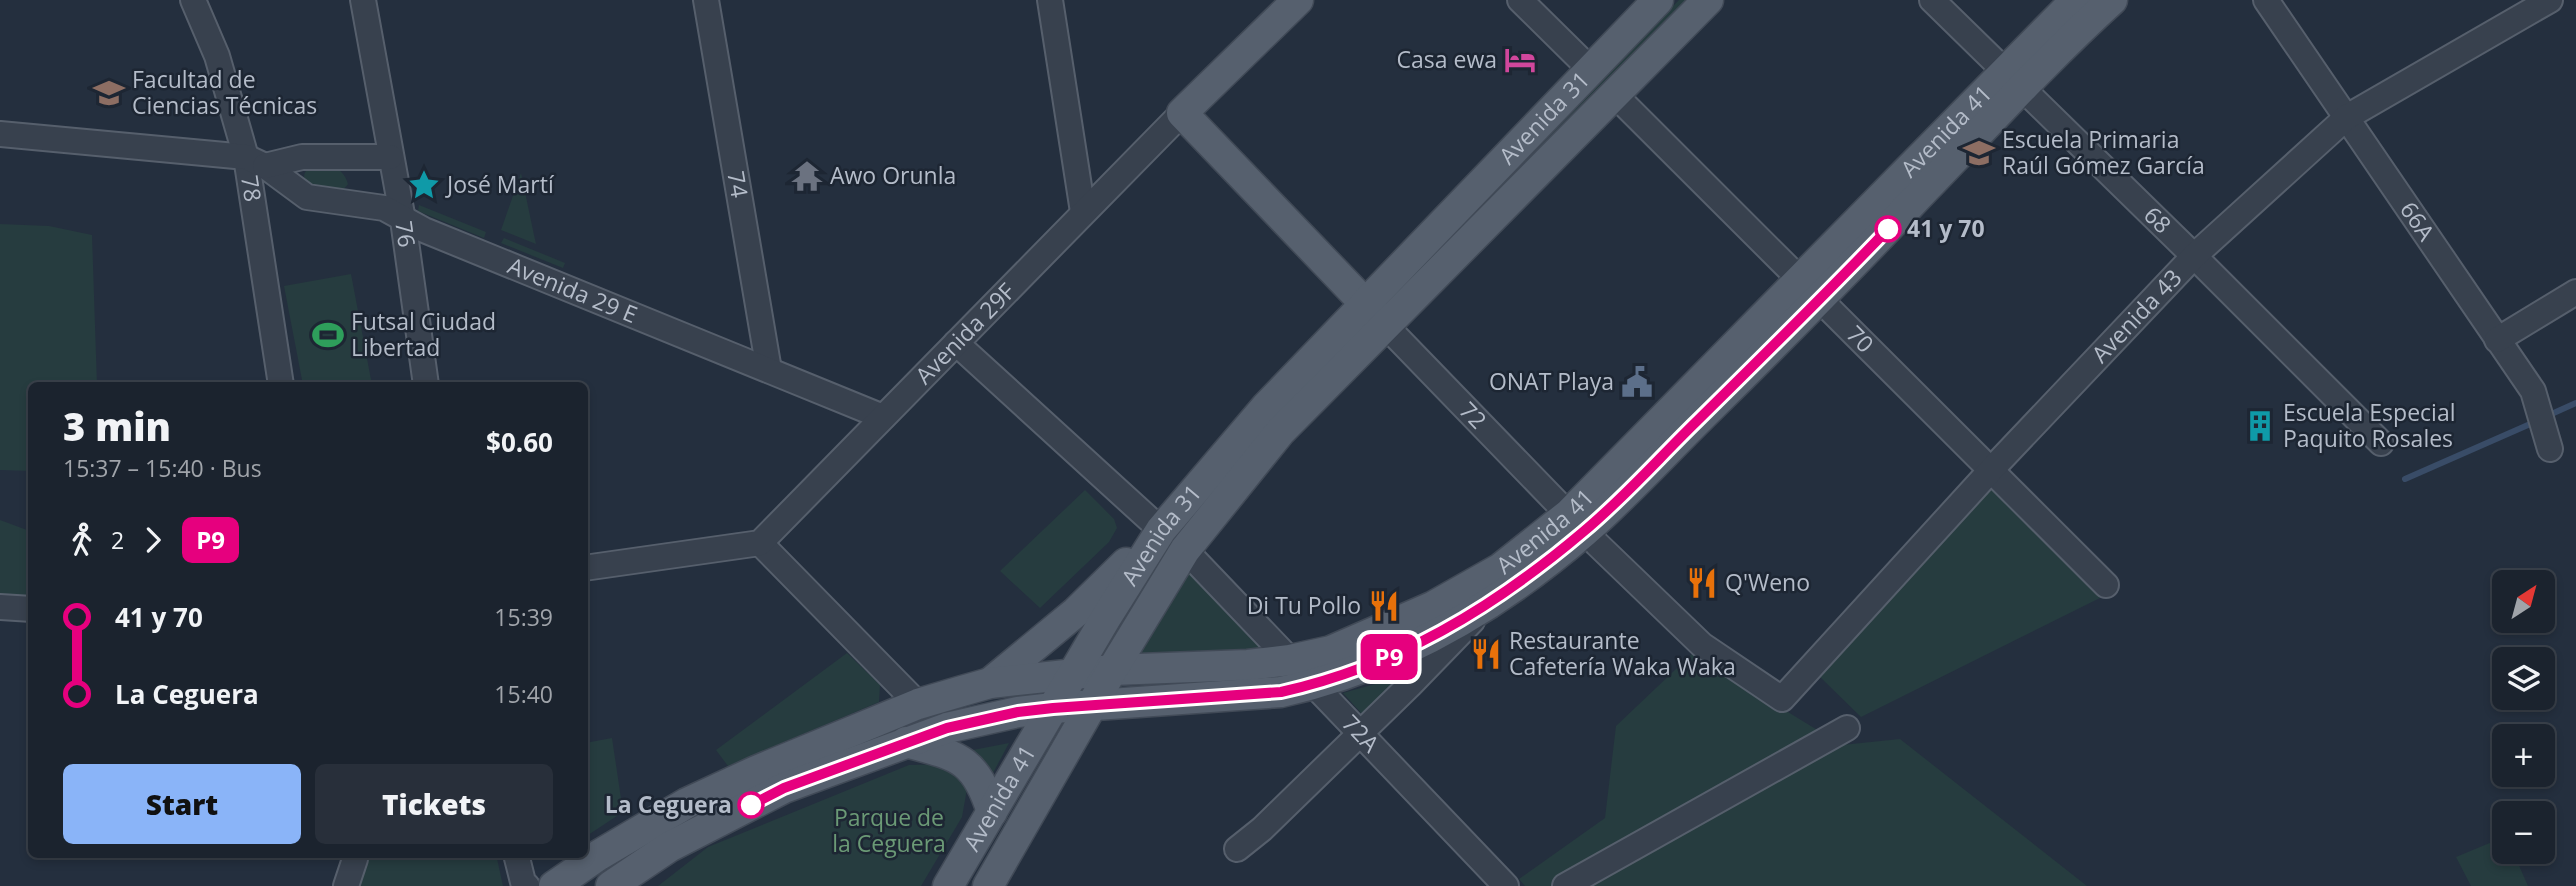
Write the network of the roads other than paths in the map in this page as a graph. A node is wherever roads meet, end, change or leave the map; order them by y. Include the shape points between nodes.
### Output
1 (192, 0) edge
2 (363, 0) edge
3 (706, 0) edge
4 (1050, 0) edge
5 (1298, 0) edge
6 (1520, 0) edge
7 (1658, 0) edge
8 (1708, 0) edge
9 (1932, 0) edge
10 (2076, 0) edge
11 (2112, 0) edge
12 (2266, 0) edge
13 (2550, 0) edge
14 (1590, 69) junction
15 (2012, 80) junction
16 (1615, 95) junction
17 (1182, 113) junction
18 (2347, 117) junction
19 (0, 134) edge
20 (390, 158) junction
21 (256, 162) junction
22 (1083, 212) junction
23 (404, 220) junction
24 (2194, 256) junction
25 (1811, 290) junction
26 (2576, 292) edge
27 (1364, 303) junction
28 (1385, 325) junction
29 (2497, 340) junction
30 (956, 343) junction
31 (769, 370) junction
32 (281, 382) edge
33 (426, 382) edge
34 (883, 417) junction
35 (2381, 443) dead end
36 (2550, 449) dead end
37 (1991, 470) junction
38 (1577, 523) junction
39 (1161, 530) junction
40 (760, 543) junction
41 (1185, 550) junction
42 (588, 567) edge
43 (2106, 585) dead end
44 (1488, 604) junction
45 (0, 607) edge
46 (28, 609) edge
47 (1290, 660) junction
48 (1112, 670) junction
49 (1074, 674) junction
50 (990, 683) junction
51 (1314, 685) junction
52 (1782, 699) joint
53 (918, 704) junction
54 (1093, 704) junction
55 (1053, 708) junction
56 (1847, 728) dead end
57 (1361, 733) junction
58 (906, 742) junction
59 (992, 812) junction
60 (1237, 849) dead end
61 (354, 858) edge
62 (517, 858) edge
63 (996, 883) edge
64 (346, 886) edge
65 (527, 886) edge
66 (554, 886) edge
67 (611, 886) edge
68 (948, 886) edge
69 (1506, 886) edge
70 (1565, 886) edge

1 - 21 street, 78
2 - 20 street, 76
3 - 31 street, 74
4 - 22 street
5 - 17 main road, Avenida 29F
6 - 14 street
7 - 14 main road, Avenida 31
8 - 16 main road, Avenida 31
9 - 15 street, 68
10 - 15 main road, Avenida 41
11 - 15 main road, Avenida 41
12 - 18 street, 66A
13 - 18 street, Avenida 43
14 - 27 main road, Avenida 31
15 - 24 street, 68
15 - 25 main road, Avenida 41
16 - 25 street, 70
16 - 28 main road, Avenida 31
17 - 22 street, Avenida 29F
17 - 27 main road, 72
18 - 24 street, Avenida 43
18 - 29 street, 66A
19 - 21 street
20 - 21 street via 302,157
20 - 23 street, 76
21 - 23 street, Avenida 29 E via 307,197 384,208
21 - 32 street, 78
22 - 30 street, Avenida 29F
23 - 31 street, Avenida 29 E
23 - 33 street, 76
24 - 35 street, 68
24 - 37 street, Avenida 43
25 - 37 street, 70
25 - 38 main road, Avenida 41
26 - 29 street
27 - 28 main road, 72
27 - 39 main road, Avenida 31 via 1266,407
28 - 38 street, 72
28 - 41 main road, Avenida 31 via 1280,432
29 - 36 street, 66A via 2533,391
30 - 34 street, Avenida 29F
30 - 39 street
31 - 34 street, Avenida 29 E
34 - 40 street, Avenida 29F
37 - 43 street, 70
37 - 52 street, Avenida 43
38 - 44 main road, Avenida 41 via 1510,590
38 - 47 main road, Avenida 41 via 1432,607 1332,651
38 - 52 street, 72 via 1702,645
39 - 49 main road, Avenida 31
39 - 50 main road via 1076,612
40 - 42 street
40 - 53 street
41 - 47 street, 72A
41 - 48 main road, Avenida 31
44 - 51 main road, Avenida 41 via 1433,637
44 - 57 street
45 - 46 street
47 - 48 main road, Avenida 41
47 - 51 street, 72A
48 - 49 main road, Avenida 41
48 - 54 main road, Avenida 31
49 - 50 main road
49 - 55 main road, Avenida 41
50 - 53 main road
51 - 54 main road, Avenida 41 via 1281,692
51 - 57 street, 72A
53 - 66 main road via 687,803
54 - 55 main road
54 - 63 main road, Avenida 41
55 - 58 main road via 960,724
55 - 59 main road, Avenida 41
56 - 70 street
57 - 60 street
57 - 69 street, 72A
58 - 59 main road via 952,754 971,767
58 - 67 main road via 784,788 669,847
59 - 68 main road, Avenida 41
61 - 64 street
62 - 65 street

